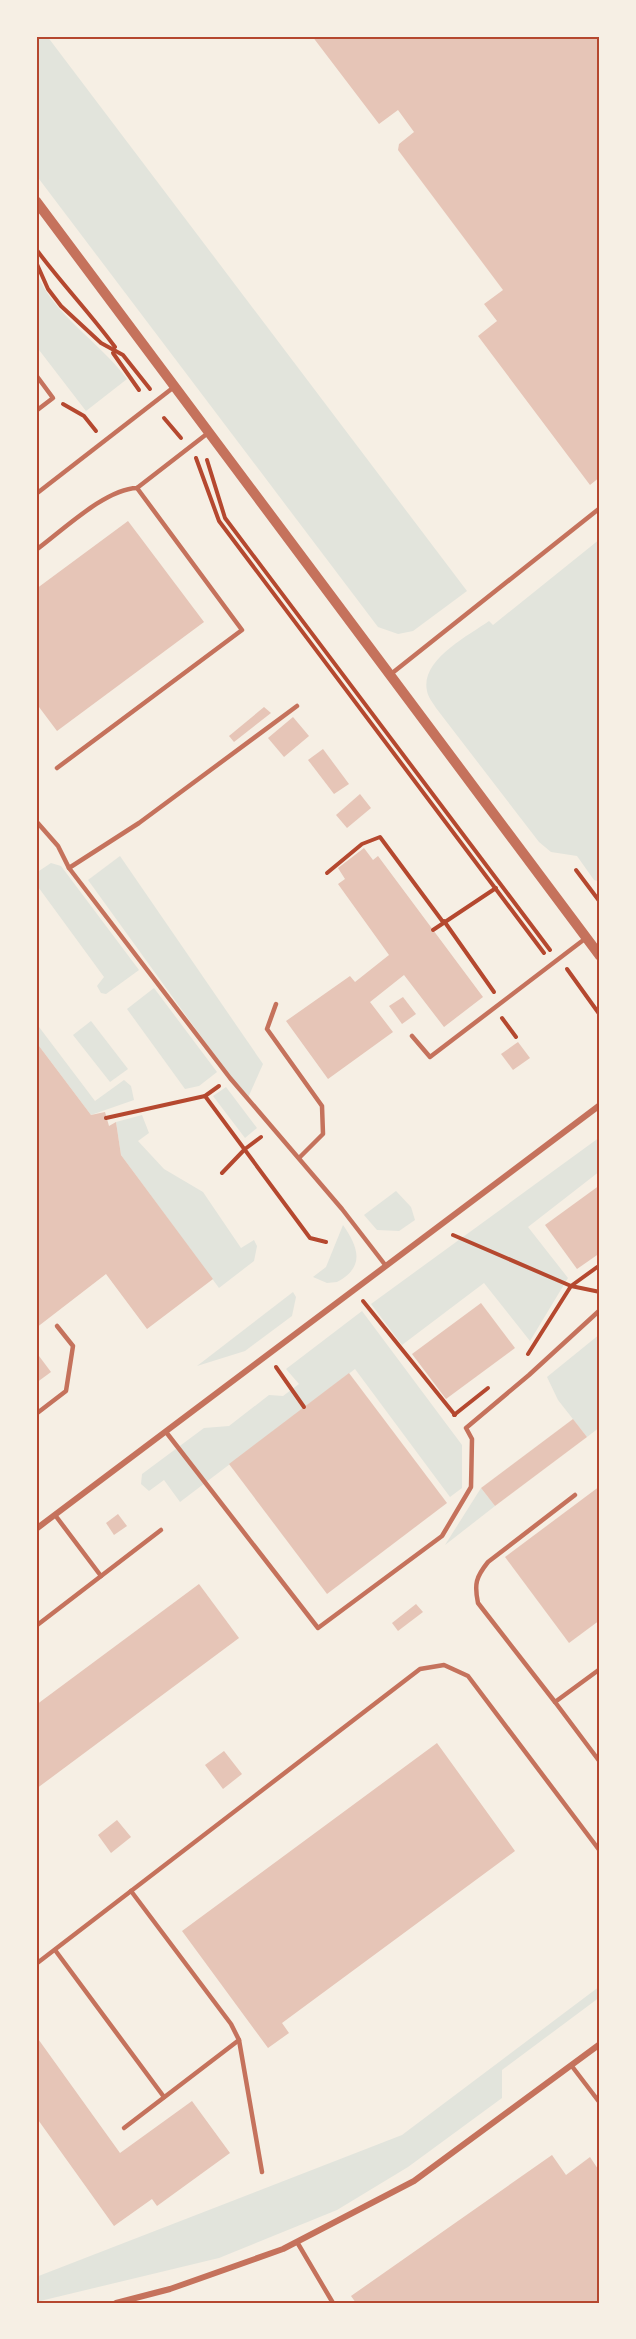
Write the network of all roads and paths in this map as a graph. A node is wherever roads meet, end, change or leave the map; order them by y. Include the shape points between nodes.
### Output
1 (36, 201) edge
2 (36, 249) edge
3 (36, 262) edge
4 (115, 347) dead end
5 (112, 353) dead end
6 (36, 375) edge
7 (142, 380) dead end
8 (38, 382) edge
9 (174, 386) junction
10 (139, 390) dead end
11 (53, 398) junction
12 (36, 411) edge
13 (164, 418) dead end
14 (94, 429) dead end
15 (209, 432) junction
16 (182, 439) dead end
17 (196, 457) dead end
18 (206, 457) dead end
19 (137, 488) junction
20 (36, 494) edge
21 (600, 508) edge
22 (36, 550) edge
23 (391, 674) junction
24 (297, 706) dead end
25 (57, 768) dead end
26 (36, 821) edge
27 (69, 868) junction
28 (576, 870) dead end
29 (327, 873) dead end
30 (496, 888) junction
31 (600, 902) edge
32 (443, 922) junction
33 (433, 930) dead end
34 (586, 938) junction
35 (600, 956) edge
36 (558, 959) junction
37 (553, 963) junction
38 (501, 1002) junction
39 (276, 1004) dead end
40 (494, 1008) junction
41 (600, 1015) edge
42 (412, 1035) dead end
43 (516, 1036) dead end
44 (600, 1105) edge
45 (106, 1118) dead end
46 (273, 1128) junction
47 (244, 1149) junction
48 (299, 1158) junction
49 (222, 1173) dead end
50 (453, 1235) dead end
51 (326, 1242) dead end
52 (600, 1265) edge
53 (386, 1266) junction
54 (572, 1286) junction
55 (600, 1292) edge
56 (363, 1301) dead end
57 (600, 1310) edge
58 (57, 1326) dead end
59 (526, 1357) dead end
60 (276, 1367) dead end
61 (492, 1385) dead end
62 (304, 1407) dead end
63 (36, 1414) edge
64 (454, 1414) junction
65 (466, 1428) junction
66 (166, 1432) junction
67 (574, 1496) dead end
68 (55, 1515) junction
69 (36, 1529) edge
70 (161, 1530) dead end
71 (101, 1576) junction
72 (36, 1626) edge
73 (600, 1669) edge
74 (555, 1702) junction
75 (600, 1762) edge
76 (600, 1851) edge
77 (131, 1891) junction
78 (55, 1950) junction
79 (36, 1964) edge
80 (239, 2040) junction
81 (600, 2044) edge
82 (571, 2065) junction
83 (164, 2097) junction
84 (600, 2103) edge
85 (124, 2128) dead end
86 (261, 2172) dead end
87 (297, 2242) junction
88 (116, 2303) edge
89 (333, 2303) edge

1 - 9 street
2 - 4 path
3 - 7 path via 61,306 101,343 123,355
5 - 10 path
6 - 8 lane
8 - 11 lane
9 - 15 street
9 - 20 lane
11 - 12 lane
11 - 14 path via 84,416
13 - 16 path
15 - 19 lane
15 - 23 street
17 - 30 path via 219,521
18 - 36 path via 225,518
19 - 22 lane via 111,495
19 - 25 lane via 242,630
21 - 23 lane
23 - 34 street
24 - 27 lane via 139,823
26 - 27 lane via 58,846
27 - 46 lane
28 - 31 path
29 - 32 path via 362,844 380,837
30 - 32 path
30 - 37 path
32 - 33 path
32 - 38 path
34 - 35 street
34 - 36 lane
36 - 37 lane
36 - 41 path
37 - 38 lane
38 - 40 lane
39 - 48 lane via 267,1029 321,1106 323,1134
40 - 42 lane via 430,1057
40 - 43 path
44 - 53 street
45 - 47 path via 205,1096
46 - 47 path
46 - 48 lane
47 - 49 path
47 - 51 path via 310,1238
48 - 53 lane
50 - 54 path
52 - 54 path
53 - 66 street
54 - 55 path
54 - 59 path
56 - 64 path
57 - 65 lane
58 - 63 lane via 73,1346 66,1391
60 - 62 path
61 - 64 path
64 - 65 path
65 - 66 lane via 472,1439 471,1486 442,1536 318,1628
66 - 68 street
67 - 74 lane via 488,1562 474,1586 478,1603
68 - 69 street
68 - 71 lane
70 - 71 lane
71 - 72 lane
73 - 74 lane
74 - 75 lane
76 - 77 lane via 468,1676 444,1665 420,1669
77 - 78 lane
77 - 80 lane
78 - 79 lane
78 - 83 lane
80 - 83 lane
80 - 86 lane
81 - 82 street
82 - 84 lane
82 - 87 street via 414,2181
83 - 85 lane
87 - 88 street via 170,2289
87 - 89 lane

